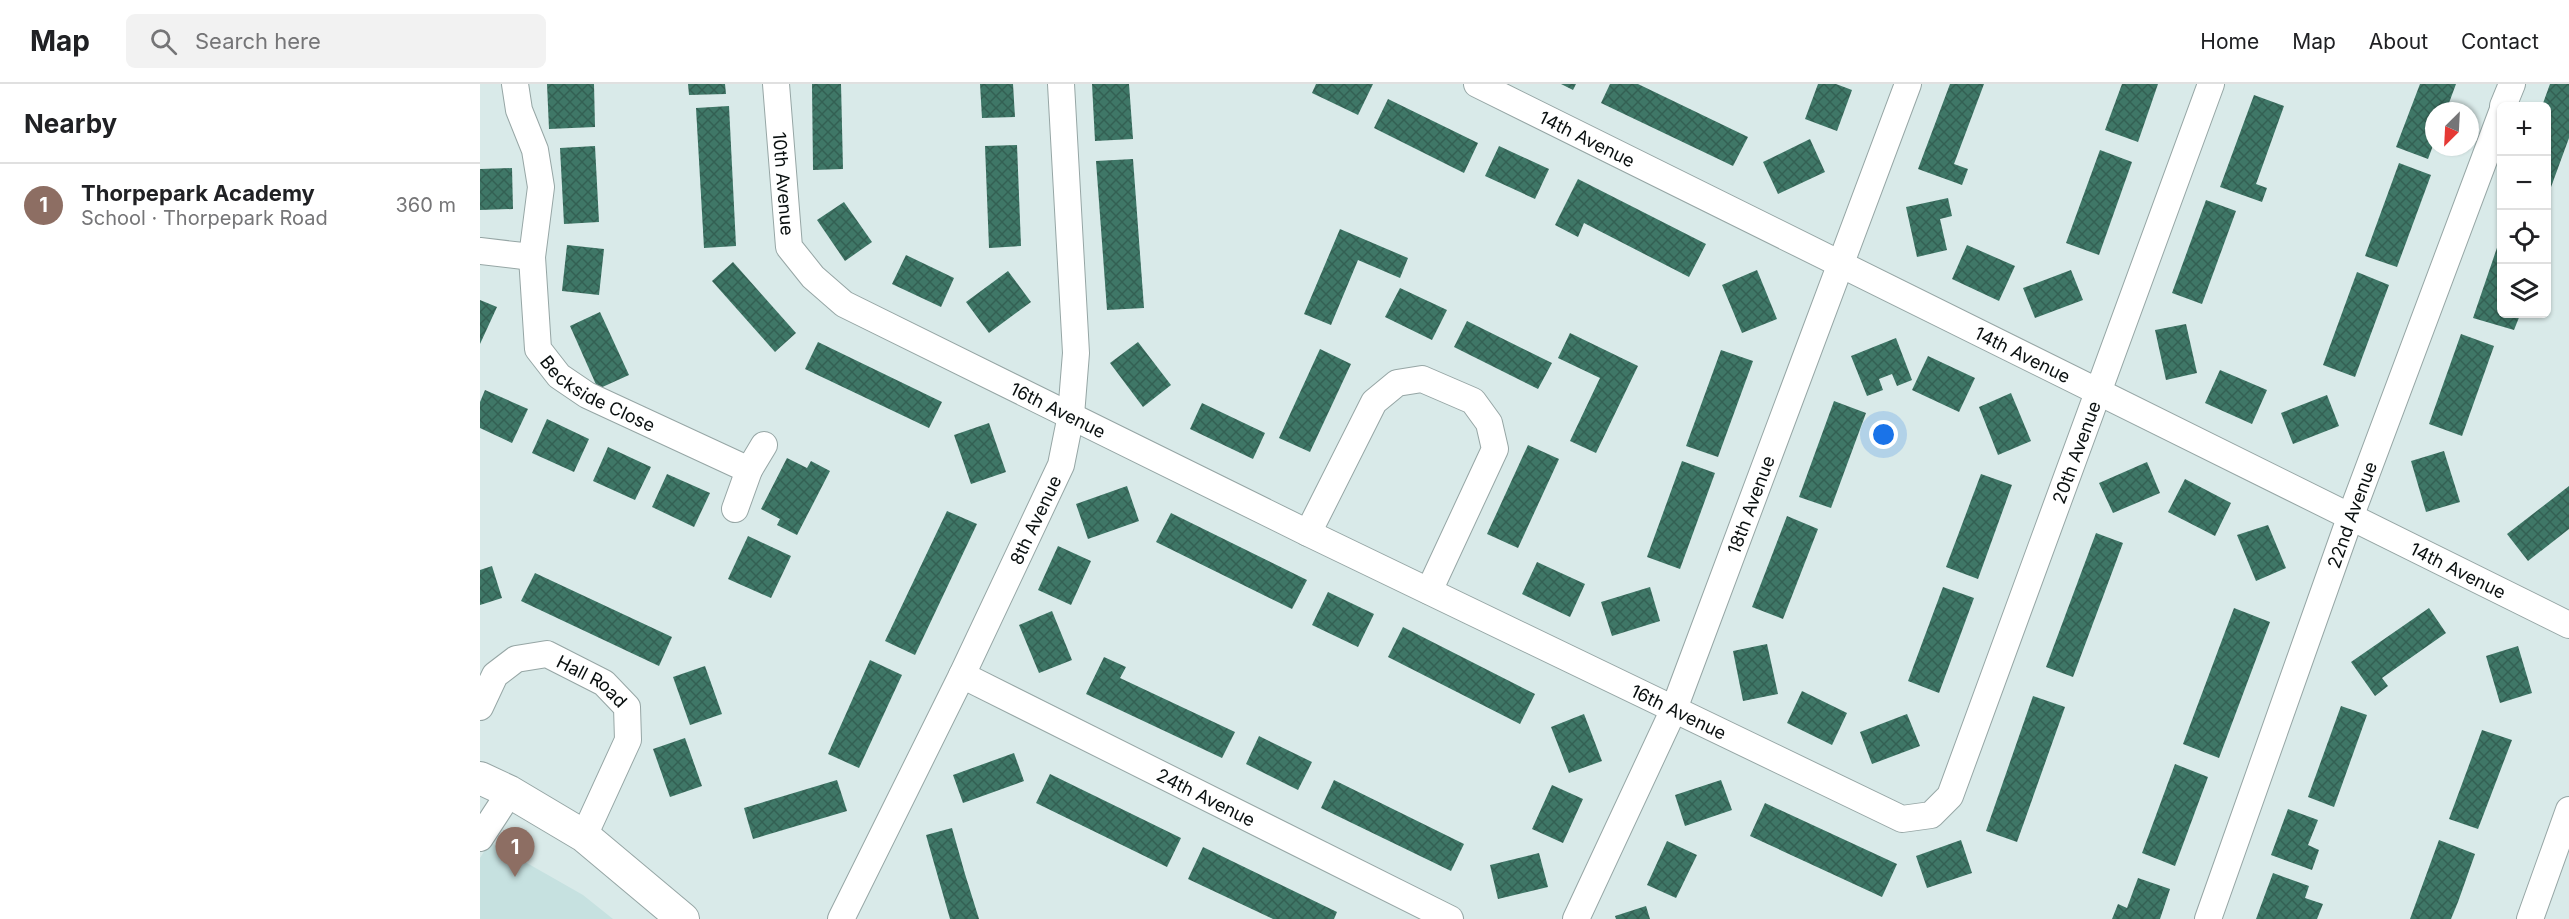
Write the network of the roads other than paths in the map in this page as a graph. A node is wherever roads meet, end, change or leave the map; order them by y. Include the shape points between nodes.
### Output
1 (515, 84) edge
2 (776, 84) edge
3 (1061, 84) edge
4 (1477, 84) edge
5 (1908, 84) edge
6 (2211, 84) edge
7 (2512, 84) edge
8 (2505, 102) edge
9 (2497, 125) edge
10 (480, 251) edge
11 (532, 257) junction
12 (1842, 264) junction
13 (813, 277) joint
14 (2099, 392) junction
15 (1071, 416) junction
16 (764, 445) dead end
17 (749, 470) junction
18 (735, 509) dead end
19 (2352, 515) junction
20 (1308, 532) junction
21 (1429, 591) junction
22 (2569, 625) edge
23 (962, 675) junction
24 (480, 707) edge
25 (1674, 709) junction
26 (480, 778) edge
27 (510, 792) junction
28 (2569, 810) edge
29 (1931, 815) joint
30 (584, 836) junction
31 (480, 838) edge
32 (2537, 917) edge
33 (683, 919) edge
34 (841, 919) edge
35 (1450, 919) edge
36 (1576, 919) edge
37 (2208, 919) edge

1 - 11 street, Beckside Close via 519,110 535,150 541,187
2 - 13 street, 10th Avenue via 789,247
3 - 15 street, 8th Avenue via 1076,354
4 - 12 street, 14th Avenue
5 - 12 street, 18th Avenue
6 - 14 street, 20th Avenue
7 - 8 street
9 - 19 street, 22nd Avenue
10 - 11 street
11 - 17 street, Beckside Close via 538,349 559,375 587,395
12 - 14 street, 14th Avenue
12 - 25 street, 18th Avenue
13 - 15 street, 16th Avenue via 843,304
14 - 19 street, 14th Avenue
14 - 29 street, 20th Avenue via 1950,796
15 - 20 street, 16th Avenue
15 - 23 street, 8th Avenue via 1061,465
16 - 17 street
17 - 18 street
19 - 22 street, 14th Avenue
19 - 37 street, 22nd Avenue
20 - 21 street, 16th Avenue
20 - 21 street via 1374,402 1397,383 1422,379 1473,401 1489,423 1495,449
21 - 25 street, 16th Avenue
23 - 34 street, 8th Avenue
23 - 35 street, 24th Avenue
24 - 30 street, Hall Road via 495,675 516,658 547,654 604,683 627,707 628,740
25 - 29 street, 16th Avenue via 1902,819
25 - 36 street, 18th Avenue
26 - 27 street
27 - 30 street
27 - 31 street
28 - 32 street
30 - 33 street

